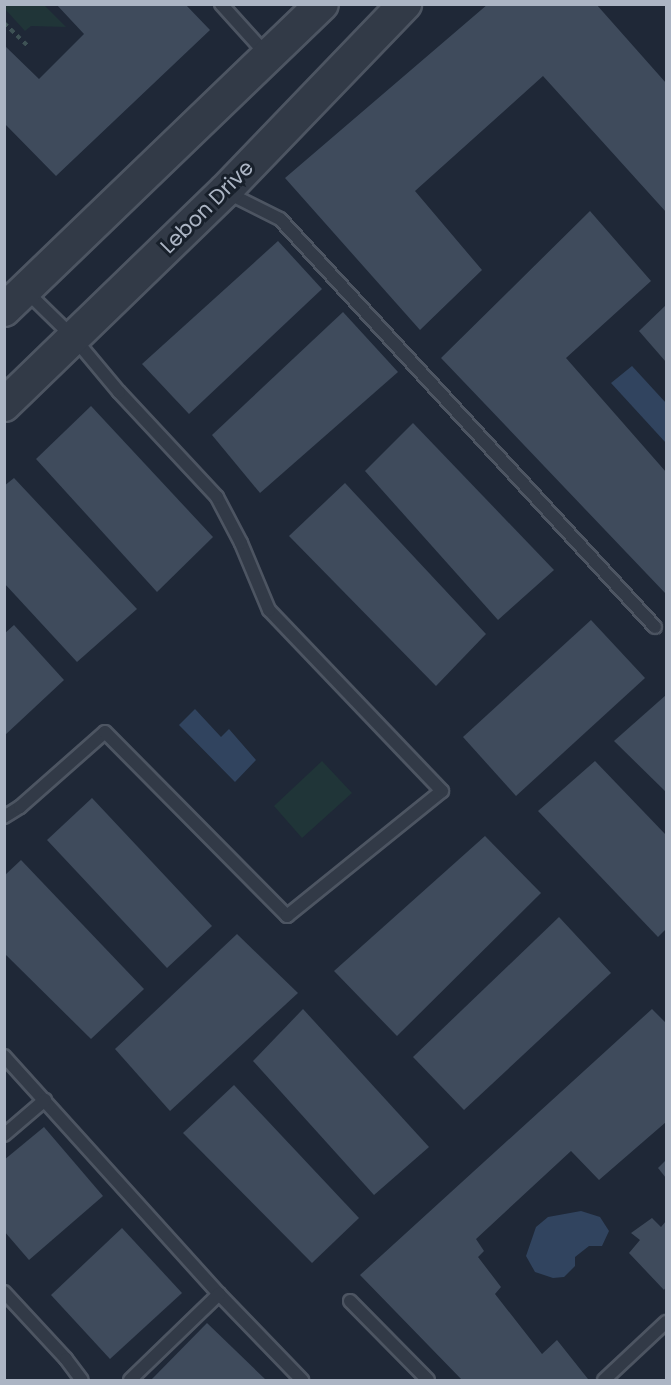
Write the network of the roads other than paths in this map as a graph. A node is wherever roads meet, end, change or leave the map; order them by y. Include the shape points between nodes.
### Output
1 (221, 4) edge
2 (322, 4) edge
3 (405, 4) edge
4 (268, 56) junction
5 (225, 191) junction
6 (15, 300) edge
7 (74, 338) junction
8 (4, 405) edge
9 (655, 627) dead end
10 (4, 817) edge
11 (4, 1056) edge
12 (45, 1100) junction
13 (4, 1135) edge
14 (4, 1292) edge
15 (219, 1294) junction
16 (350, 1301) dead end
17 (666, 1322) edge
18 (82, 1380) edge
19 (130, 1380) edge
20 (302, 1380) edge
21 (429, 1380) edge
22 (604, 1380) edge

1 - 4 lane
2 - 4 street
3 - 5 street, Lebon Drive
4 - 6 street
5 - 7 street, Lebon Drive
5 - 9 lane via 280,219
6 - 7 lane
7 - 8 street, Lebon Drive
7 - 10 lane via 217,496 269,610 442,791 286,916 105,732
11 - 12 lane
12 - 13 lane
12 - 15 lane
14 - 18 lane
15 - 19 lane
15 - 20 lane
16 - 21 lane
17 - 22 lane

